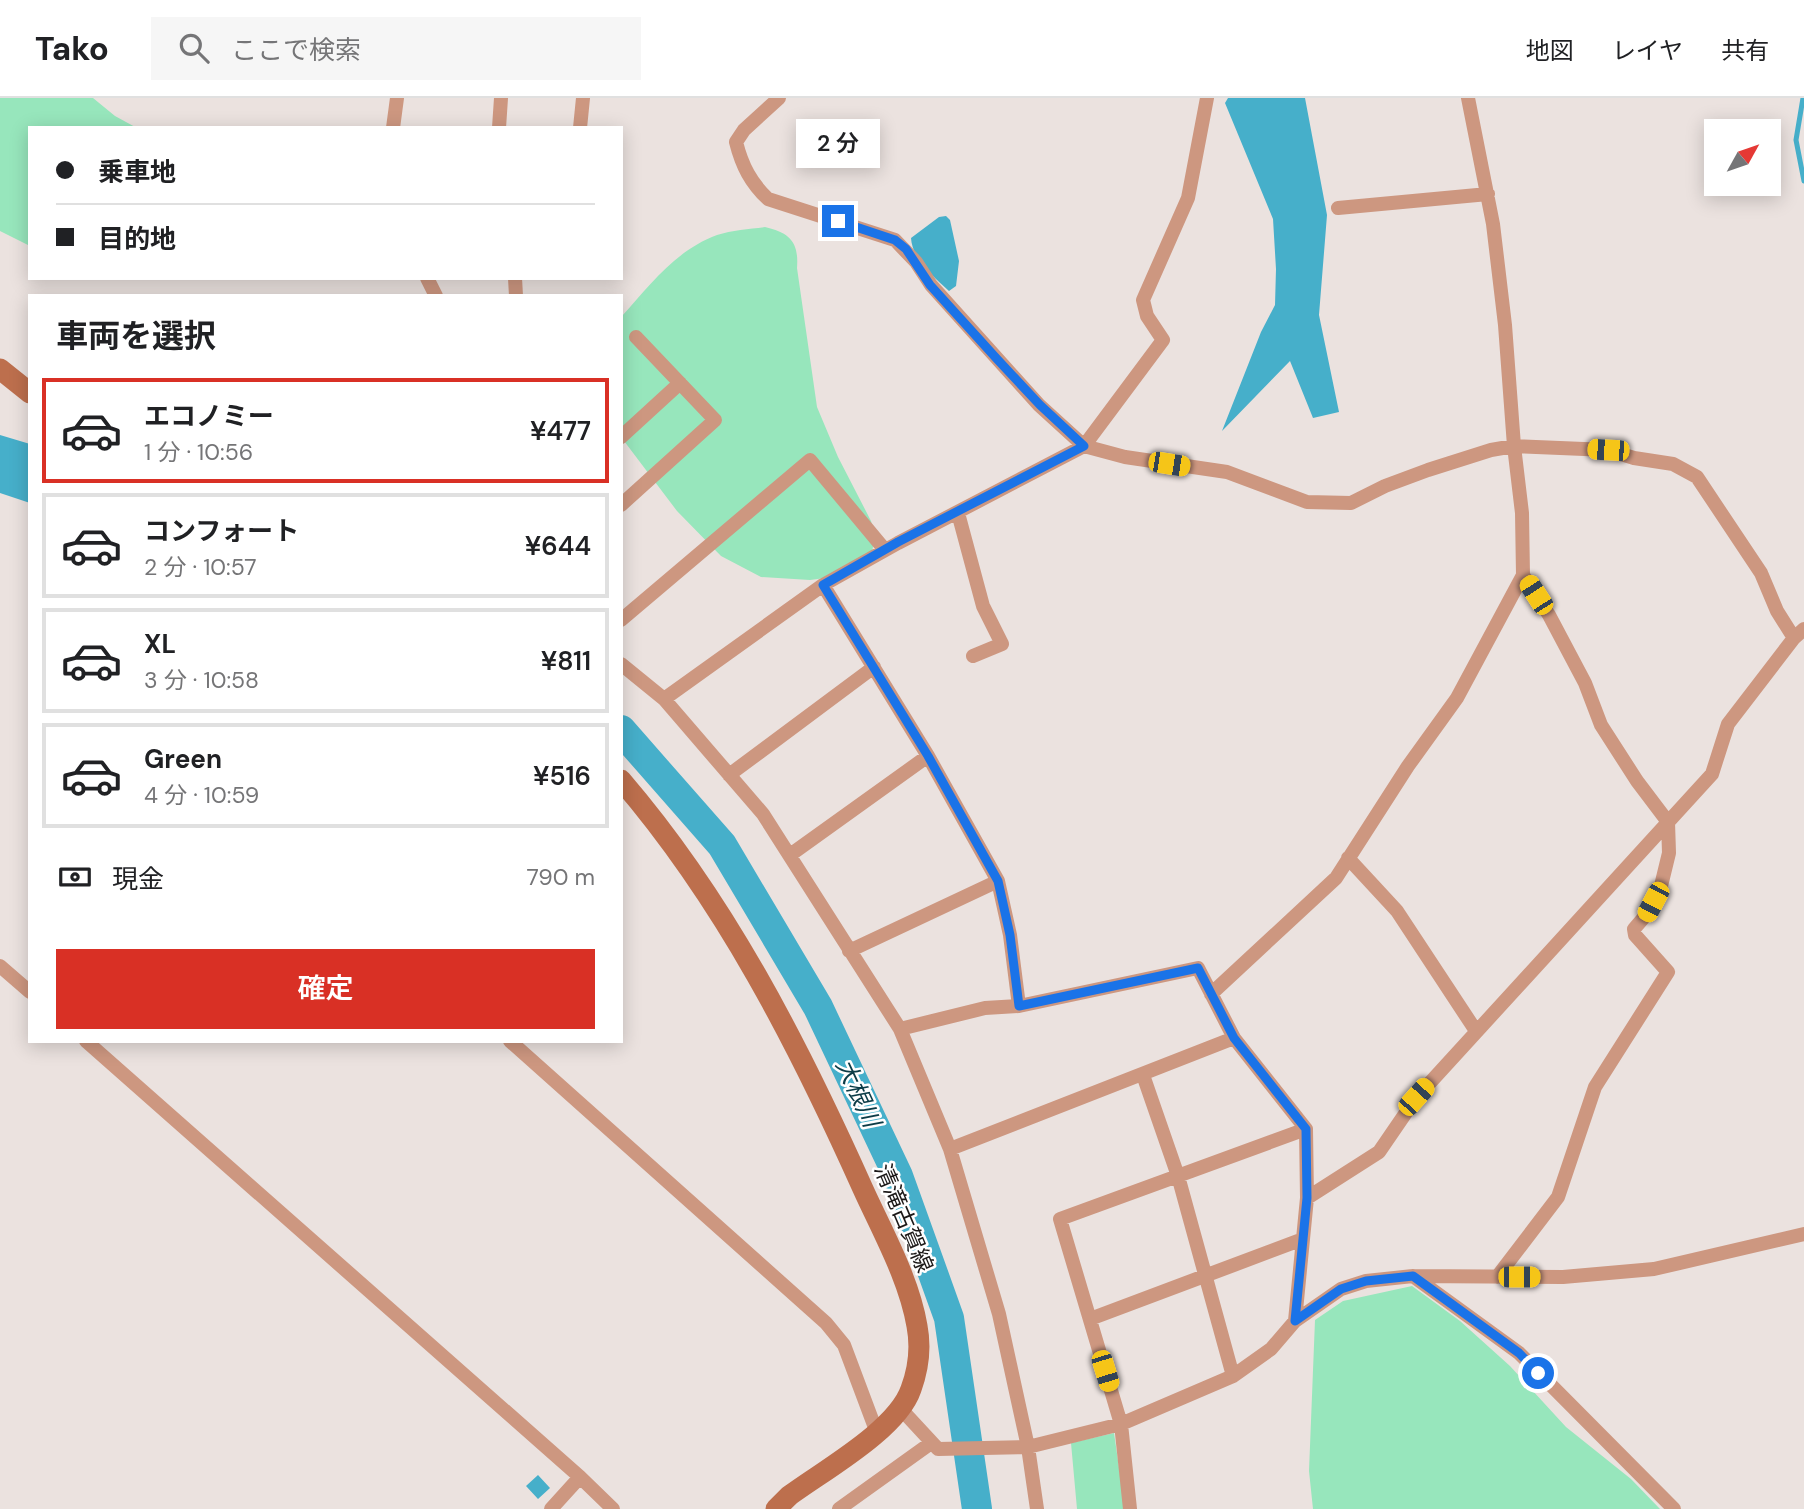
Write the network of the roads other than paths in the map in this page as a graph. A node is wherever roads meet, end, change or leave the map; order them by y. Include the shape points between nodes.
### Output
1 (397, 98) edge
2 (501, 98) edge
3 (583, 98) edge
4 (779, 98) edge
5 (1206, 98) edge
6 (1468, 98) edge
7 (393, 126) edge
8 (499, 126) edge
9 (580, 126) edge
10 (1488, 194) junction
11 (1338, 208) dead end
12 (636, 337) dead end
13 (0, 369) edge
14 (680, 383) junction
15 (28, 391) edge
16 (623, 435) edge
17 (1084, 446) junction
18 (1514, 446) junction
19 (623, 503) edge
20 (958, 513) junction
21 (885, 550) junction
22 (1523, 575) junction
23 (823, 585) junction
24 (623, 618) edge
25 (1799, 633) edge
26 (973, 656) dead end
27 (623, 666) edge
28 (874, 667) junction
29 (664, 699) junction
30 (928, 756) junction
31 (729, 775) junction
32 (623, 783) edge
33 (1668, 822) junction
34 (790, 855) junction
35 (1349, 859) junction
36 (998, 881) junction
37 (849, 951) junction
38 (0, 966) edge
39 (28, 990) edge
40 (1211, 993) junction
41 (1019, 1006) junction
42 (900, 1029) junction
43 (1476, 1031) junction
44 (1234, 1038) junction
45 (88, 1043) edge
46 (512, 1043) edge
47 (1143, 1075) junction
48 (1306, 1129) junction
49 (950, 1149) junction
50 (1178, 1175) junction
51 (1307, 1198) junction
52 (1804, 1234) edge
53 (1303, 1239) junction
54 (1206, 1276) junction
55 (1413, 1276) junction
56 (1497, 1277) junction
57 (1090, 1319) junction
58 (1295, 1321) junction
59 (1233, 1376) junction
60 (900, 1408) junction
61 (1121, 1424) junction
62 (877, 1433) junction
63 (931, 1443) junction
64 (1025, 1447) junction
65 (580, 1477) junction
66 (551, 1509) edge
67 (613, 1509) edge
68 (776, 1509) edge
69 (839, 1509) edge
70 (1037, 1509) edge
71 (1130, 1509) edge
72 (1674, 1509) edge

1 - 7 street
2 - 8 street
3 - 9 street
4 - 17 street via 736,142 754,186 768,199 895,240 1031,396
5 - 17 street via 1188,198 1143,300 1147,316 1163,340
6 - 10 street
10 - 11 street
10 - 18 street
12 - 14 street
13 - 15 main road
14 - 16 street
14 - 19 street via 715,421
17 - 18 street via 1227,472 1307,502 1351,503 1428,470
17 - 20 street
18 - 22 street
18 - 25 street via 1608,450 1673,464 1697,477 1761,573 1777,611
20 - 21 street
20 - 26 street via 983,606 1002,644
21 - 23 street
21 - 24 street via 810,460
22 - 33 street via 1585,682 1601,725
22 - 35 street via 1457,698
23 - 28 street
23 - 29 street
25 - 33 street via 1728,724 1712,774
27 - 29 street
28 - 30 street
28 - 31 street
29 - 31 street
30 - 34 street
30 - 36 street
31 - 34 street
32 - 60 main road, 清滝古賀線 via 676,849 757,974 897,1263 918,1327 919,1349 910,1391
33 - 43 street
33 - 56 street via 1669,853 1660,890 1634,929 1668,972 1595,1087 1558,1197
34 - 37 street
35 - 40 street via 1336,878
35 - 43 street via 1397,911
36 - 37 street
36 - 41 street
37 - 42 street
38 - 39 street
40 - 41 street via 1198,968
40 - 44 street
41 - 42 street via 985,1008
42 - 49 street
43 - 51 street via 1416,1097 1379,1152
44 - 47 street
44 - 48 street
45 - 65 street
46 - 62 street via 826,1323 844,1345
47 - 49 street
47 - 50 street
48 - 50 street
48 - 51 street
49 - 64 street via 999,1314
50 - 54 street
50 - 57 street via 1060,1219
51 - 53 street
52 - 56 street via 1654,1269
53 - 54 street
53 - 58 street
54 - 57 street
54 - 59 street
55 - 56 street
55 - 58 street via 1341,1289
55 - 72 street via 1519,1353
57 - 61 street
58 - 59 street via 1271,1349
59 - 61 street
60 - 62 main road, 清滝古賀線
60 - 63 street
61 - 64 street
61 - 71 street
62 - 68 main road, 清滝古賀線
63 - 64 street via 952,1450
63 - 69 street
64 - 70 street
65 - 66 street
65 - 67 street

